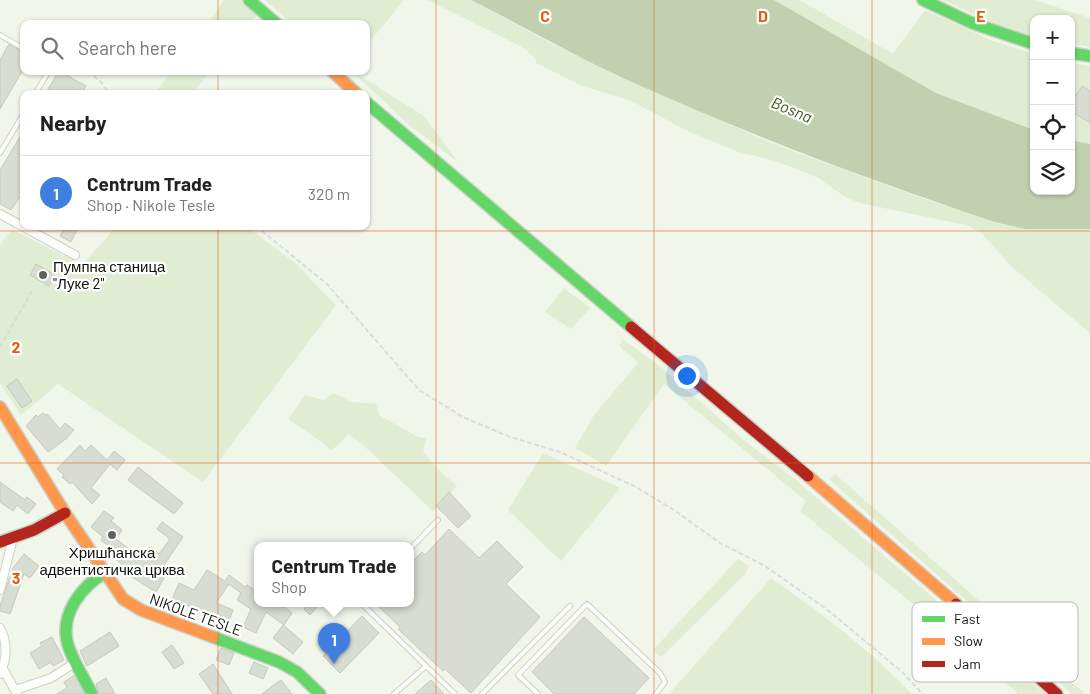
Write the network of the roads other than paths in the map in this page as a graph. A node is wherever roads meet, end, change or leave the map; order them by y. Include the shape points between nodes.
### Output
1 (249, 0) edge
2 (923, 0) edge
3 (272, 20) edge
4 (0, 35) edge
5 (1030, 43) edge
6 (20, 47) edge
7 (1075, 54) edge
8 (1090, 56) edge
9 (47, 75) edge
10 (336, 75) edge
11 (37, 90) edge
12 (353, 90) edge
13 (370, 106) edge
14 (20, 120) edge
15 (0, 153) edge
16 (0, 214) edge
17 (20, 225) edge
18 (29, 230) edge
19 (75, 255) dead end
20 (0, 407) edge
21 (65, 513) junction
22 (438, 520) dead end
23 (13, 538) junction
24 (0, 542) edge
25 (414, 545) edge
26 (104, 573) junction
27 (0, 590) edge
28 (953, 602) edge
29 (570, 606) dead end
30 (365, 607) edge
31 (0, 628) edge
32 (76, 662) junction
33 (426, 666) junction
34 (1, 671) edge
35 (1043, 682) edge
36 (16, 692) edge
37 (92, 694) edge
38 (320, 694) edge
39 (394, 694) edge
40 (455, 694) edge
41 (482, 694) edge
42 (538, 694) edge
43 (656, 694) edge
44 (1057, 694) edge

1 - 3 main road
2 - 5 main road via 972,23
4 - 6 lane
7 - 8 main road
9 - 11 lane
10 - 12 main road
13 - 28 main road
14 - 15 lane
16 - 17 street
18 - 19 street
20 - 21 main road, NIKOLE TESLE
21 - 23 main road via 46,525
21 - 26 main road, NIKOLE TESLE
22 - 25 lane
23 - 24 main road
23 - 27 street
26 - 32 main road via 81,592 68,623 67,642
26 - 38 main road, NIKOLE TESLE via 119,595 132,605 279,662 297,672
29 - 41 lane
30 - 33 lane
31 - 34 street via 5,642 5,662
32 - 36 street via 51,678
32 - 37 main road
33 - 39 lane
33 - 40 lane
34 - 36 street
35 - 44 main road
42 - 43 lane via 518,674 587,604 660,673 665,682

